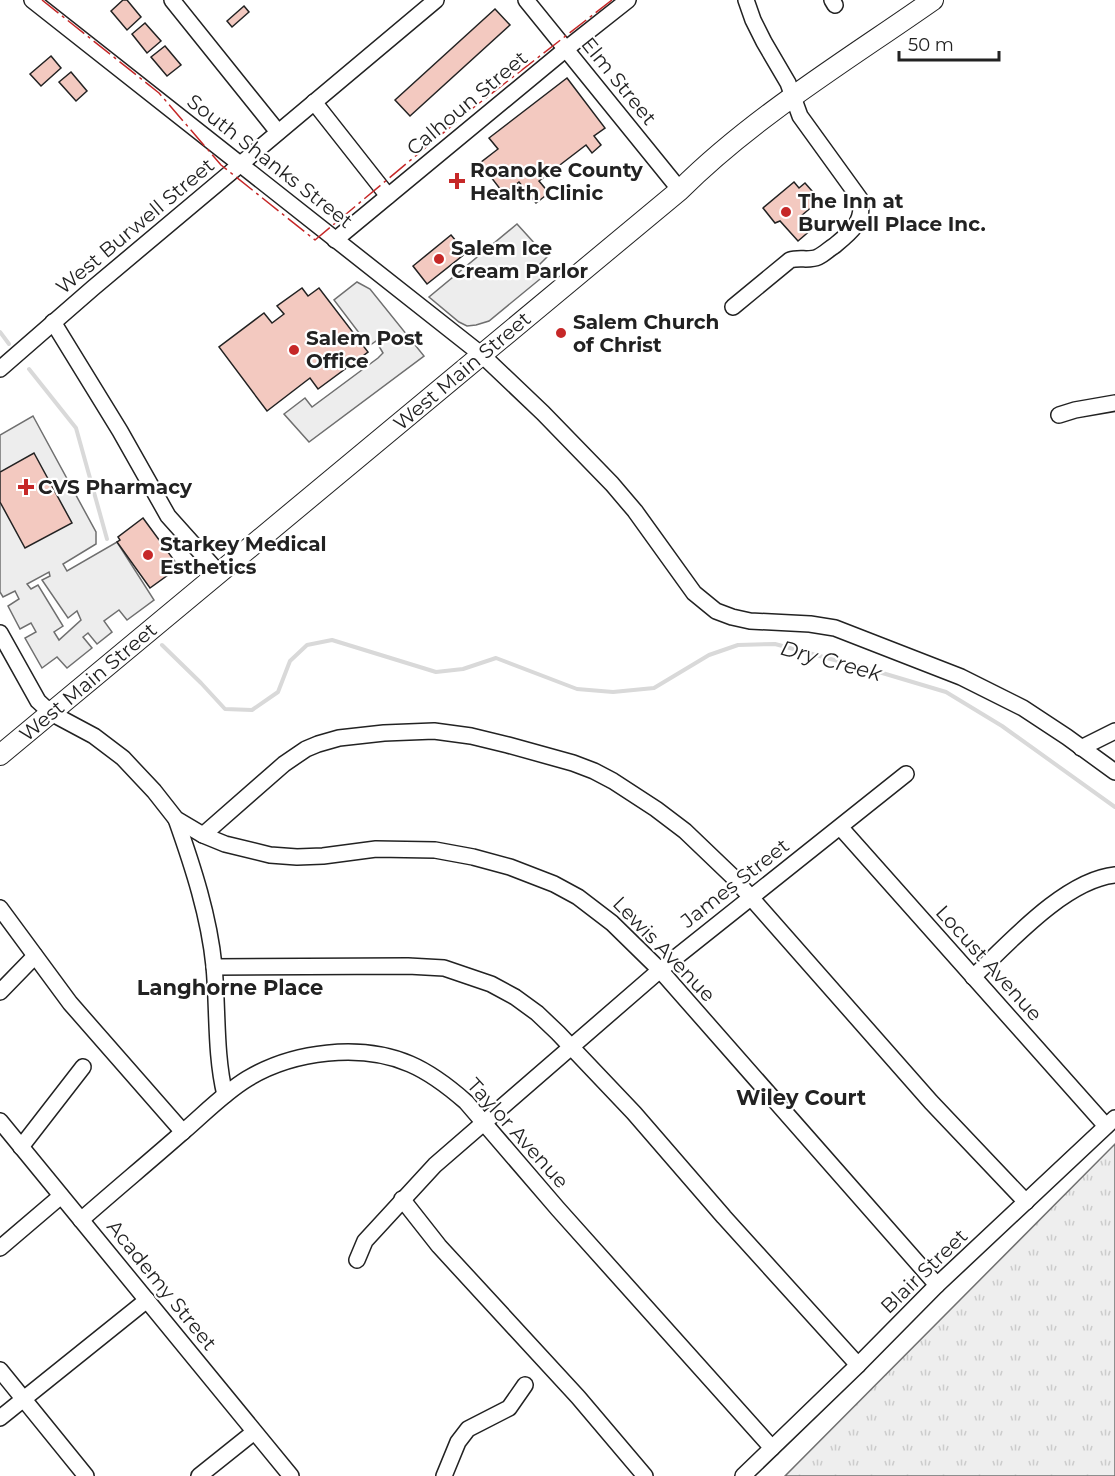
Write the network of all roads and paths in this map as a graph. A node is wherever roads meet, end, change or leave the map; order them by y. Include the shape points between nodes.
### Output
1 (32, 0) edge
2 (171, 0) edge
3 (435, 0) edge
4 (525, 0) edge
5 (628, 0) edge
6 (746, 0) edge
7 (933, 0) edge
8 (566, 49) junction
9 (794, 98) junction
10 (314, 102) junction
11 (278, 132) junction
12 (240, 164) junction
13 (680, 190) junction
14 (388, 196) junction
15 (335, 240) junction
16 (733, 306) dead end
17 (53, 322) junction
18 (482, 355) junction
19 (0, 369) edge
20 (1115, 404) edge
21 (1059, 415) dead end
22 (219, 573) junction
23 (0, 633) edge
24 (51, 713) junction
25 (1115, 731) edge
26 (1082, 748) junction
27 (0, 756) edge
28 (1115, 772) edge
29 (906, 774) dead end
30 (176, 819) junction
31 (841, 828) junction
32 (203, 835) junction
33 (1115, 875) edge
34 (750, 897) junction
35 (0, 908) edge
36 (35, 956) junction
37 (214, 968) junction
38 (660, 969) junction
39 (973, 977) junction
40 (0, 992) edge
41 (571, 1047) junction
42 (83, 1067) dead end
43 (225, 1095) junction
44 (0, 1121) edge
45 (483, 1122) junction
46 (1111, 1122) edge
47 (183, 1132) junction
48 (21, 1147) junction
49 (62, 1196) junction
50 (402, 1199) junction
51 (1026, 1202) junction
52 (81, 1220) junction
53 (0, 1248) edge
54 (357, 1260) dead end
55 (937, 1285) junction
56 (147, 1300) junction
57 (858, 1365) junction
58 (0, 1370) edge
59 (525, 1385) dead end
60 (23, 1398) junction
61 (0, 1418) edge
62 (254, 1432) junction
63 (772, 1448) junction
64 (86, 1476) edge
65 (199, 1476) edge
66 (291, 1476) edge
67 (444, 1476) edge
68 (645, 1476) edge
69 (743, 1476) edge

1 - 12 street, South Shanks Street
2 - 11 street
3 - 10 street, West Burwell Street
4 - 8 street, Elm Street
5 - 8 street, Calhoun Street
6 - 9 street
7 - 9 main road, West Main Street
8 - 13 street, Elm Street
8 - 14 street, Calhoun Street
9 - 13 main road, West Main Street via 703,167
9 - 16 street via 800,116 860,199 860,218 850,233 818,258 790,260
10 - 11 street, West Burwell Street
10 - 14 street
11 - 12 street, West Burwell Street
12 - 15 street, South Shanks Street
12 - 17 street, West Burwell Street
13 - 18 main road, West Main Street
14 - 15 street, Calhoun Street
15 - 18 street, South Shanks Street
17 - 19 street, West Burwell Street
17 - 22 street via 168,516
18 - 22 main road, West Main Street
18 - 26 street, South Shanks Street via 612,484 694,592 716,611 750,621 835,628 984,688 1023,708
20 - 21 street
22 - 24 main road, West Main Street
23 - 24 street via 38,702
24 - 27 main road, West Main Street
24 - 30 street, Lewis Avenue via 94,736 123,758
25 - 26 street
26 - 28 street, South Shanks Street
29 - 31 street, James Street
30 - 32 street, Lewis Avenue
30 - 37 street via 202,899
31 - 34 street, James Street
31 - 39 street, Locust Avenue
32 - 34 street via 306,749 350,737 434,731 471,736 573,763 613,781 685,831
32 - 38 street, Lewis Avenue via 270,855 323,856 409,849 473,857 510,867 554,884 596,909
33 - 39 street via 1089,880 1053,903
34 - 38 street, James Street
34 - 51 street via 930,1102
35 - 36 street
36 - 40 street
36 - 47 street via 70,1003
37 - 41 street via 444,968 515,997
37 - 43 street via 220,1075
38 - 41 street, James Street
38 - 55 street, Lewis Avenue
39 - 46 street, Locust Avenue
41 - 45 street, James Street
41 - 57 street
42 - 48 street
43 - 45 street, Taylor Avenue via 248,1078 290,1061 366,1053 388,1057 430,1074 466,1102
43 - 47 street, Taylor Avenue
44 - 48 street, Academy Street
45 - 50 street, James Street
45 - 63 street, Taylor Avenue
46 - 51 street, Blair Street
47 - 52 street, Taylor Avenue
48 - 49 street, Academy Street
49 - 52 street, Academy Street
49 - 53 street
50 - 54 street, James Street via 365,1241
50 - 68 street via 439,1246
51 - 55 street, Blair Street
52 - 56 street, Academy Street
55 - 57 street, Blair Street
56 - 60 street
56 - 62 street, Academy Street
57 - 63 street, Blair Street
58 - 60 street
59 - 67 street via 509,1408 468,1429
60 - 61 street
60 - 64 street
62 - 65 street
62 - 66 street, Academy Street
63 - 69 street, Blair Street

